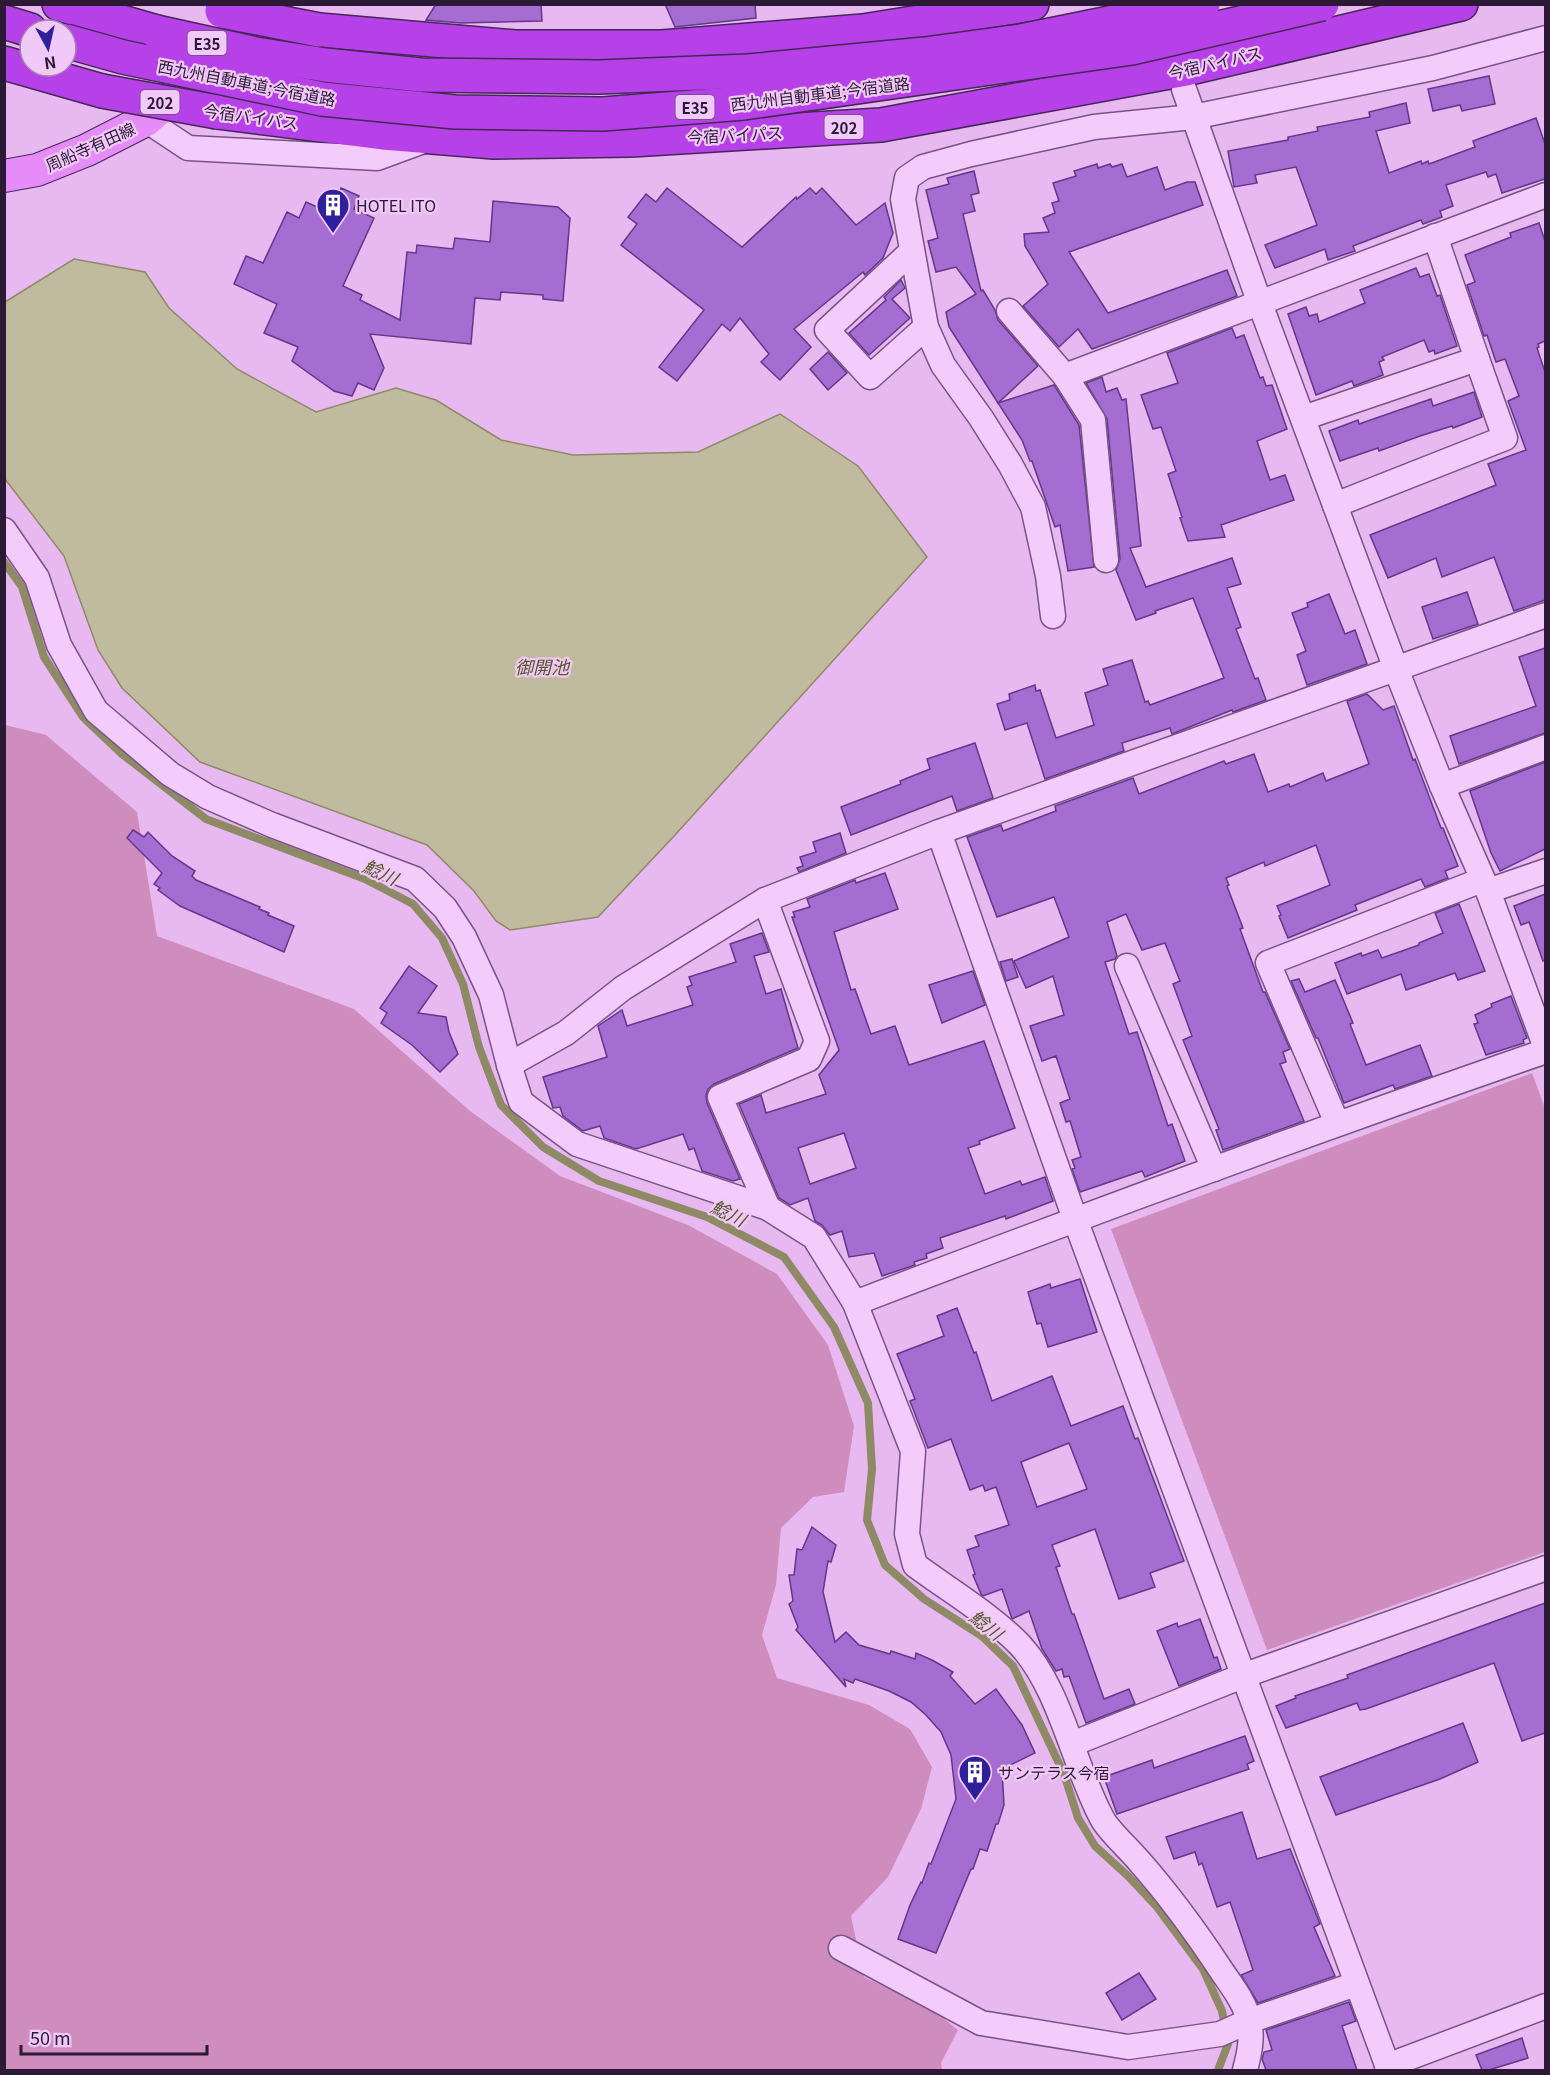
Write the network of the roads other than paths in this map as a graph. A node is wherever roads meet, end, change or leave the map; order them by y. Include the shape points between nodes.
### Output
1 (59, 4) edge
2 (276, 4) edge
3 (1032, 4) edge
4 (1148, 4) edge
5 (1203, 4) edge
6 (1322, 4) edge
7 (1461, 4) edge
8 (212, 8) edge
9 (1545, 38) edge
10 (1021, 40) junction
11 (78, 44) edge
12 (4, 63) edge
13 (1184, 89) dead end
14 (1193, 117) junction
15 (146, 120) junction
16 (434, 137) junction
17 (4, 177) edge
18 (1545, 195) edge
19 (1435, 236) junction
20 (912, 251) junction
21 (1259, 301) junction
22 (1009, 311) dead end
23 (926, 327) junction
24 (1477, 358) junction
25 (1065, 376) junction
26 (1303, 418) junction
27 (1335, 505) junction
28 (4, 530) edge
29 (1106, 560) dead end
30 (1545, 615) edge
31 (1053, 616) dead end
32 (1396, 669) junction
33 (1545, 747) edge
34 (1442, 786) junction
35 (939, 832) junction
36 (1545, 871) edge
37 (1485, 885) junction
38 (765, 900) junction
39 (1127, 966) dead end
40 (1545, 1049) edge
41 (509, 1065) junction
42 (1337, 1123) junction
43 (1214, 1169) junction
44 (768, 1208) junction
45 (1075, 1219) junction
46 (855, 1303) junction
47 (1545, 1568) edge
48 (1245, 1675) junction
49 (1072, 1744) junction
50 (841, 1948) dead end
51 (1356, 1984) junction
52 (1545, 2006) edge
53 (1249, 2021) junction
54 (1388, 2068) edge
55 (1245, 2070) edge

1 - 10 highway, 西九州自動車道;今宿道路 / E35, bridge via 157,32 256,54 421,75 599,77 748,71 925,54
2 - 15 main road, 周船寺有田線
3 - 8 highway, bridge via 863,31 662,47 515,47 320,30
4 - 10 highway, bridge
5 - 10 highway, 西九州自動車道;今宿道路 / E35, bridge
6 - 11 highway, 西九州自動車道;今宿道路 / E35, bridge via 1132,48 744,103 603,114 455,112 322,99
7 - 16 highway, 今宿バイパス / 202 via 1186,69 881,125 631,140 494,142
9 - 14 street via 1433,68
12 - 16 highway, 今宿バイパス / 202, bridge via 102,91 217,112
13 - 14 street
14 - 20 street via 1094,127 924,167 907,178 903,200
14 - 21 street
15 - 16 street via 188,148 377,158
15 - 17 main road, 周船寺有田線 via 67,158
18 - 19 street
19 - 21 street
19 - 24 street
20 - 23 street
20 - 23 street via 827,330 870,377
21 - 25 street
21 - 26 street
22 - 25 street
23 - 31 street via 943,365 981,418 1033,507
24 - 26 street
24 - 27 street via 1505,438
25 - 29 street via 1092,420
26 - 27 street
27 - 32 street
28 - 41 street via 37,578 59,645 96,711 104,718 170,774 208,797 416,879 445,908 464,937 491,995
30 - 32 street
32 - 34 street
32 - 35 street
33 - 34 street
34 - 37 street
35 - 38 street
35 - 45 street
36 - 37 street
37 - 40 street
37 - 42 street via 1269,963
38 - 41 street via 623,988 566,1033
38 - 44 street via 817,1041 808,1059 720,1097
39 - 43 street
40 - 42 street
41 - 44 street via 521,1102 577,1144
42 - 43 street
43 - 45 street
44 - 46 street via 814,1237
45 - 46 street
45 - 48 street
46 - 49 street via 913,1451 907,1534 915,1565 991,1619 1021,1646 1042,1677
47 - 48 street
48 - 49 street
48 - 51 street
49 - 53 street via 1090,1795 1105,1823 1192,1927 1238,1995
50 - 53 street via 981,2023 1128,2047 1220,2034
51 - 53 street
51 - 54 street
52 - 54 street
53 - 55 street via 1250,2048

